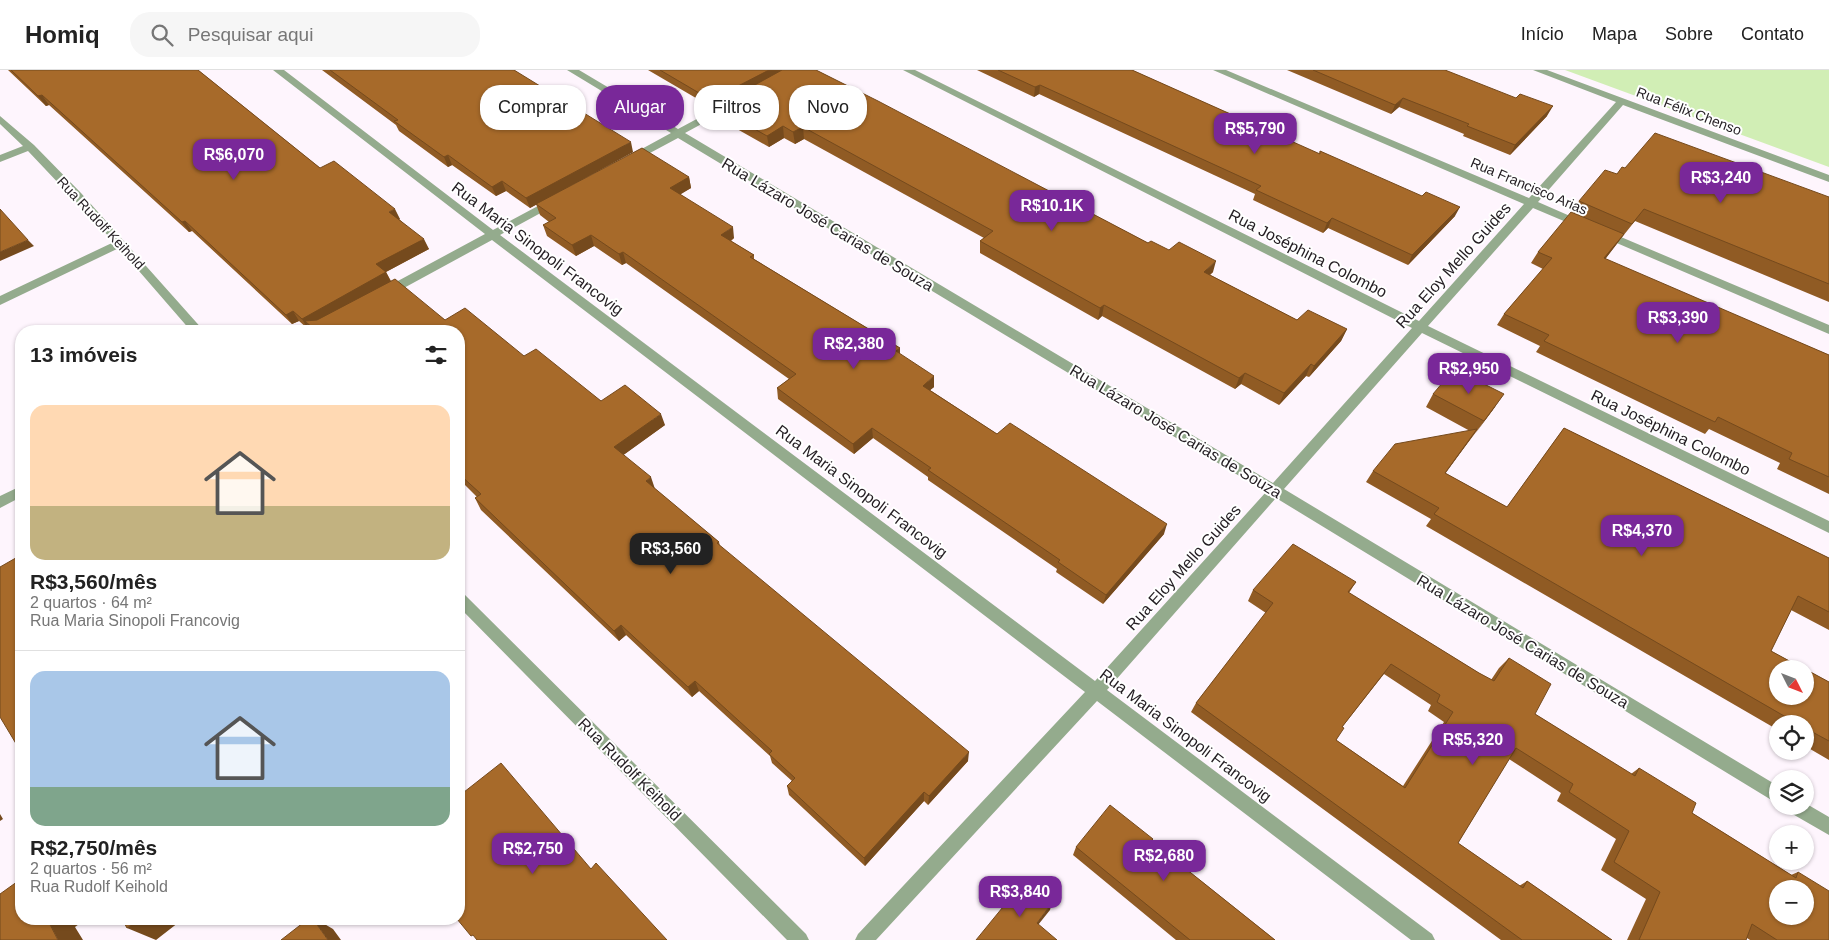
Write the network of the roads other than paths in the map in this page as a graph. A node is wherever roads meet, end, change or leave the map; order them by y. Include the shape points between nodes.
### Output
1 (278, 70) edge
2 (572, 70) edge
3 (908, 70) edge
4 (1218, 70) edge
5 (1538, 70) edge
6 (1622, 101) junction
7 (0, 119) edge
8 (694, 125) edge
9 (677, 134) junction
10 (30, 147) junction
11 (0, 159) edge
12 (618, 166) edge
13 (1829, 179) edge
14 (567, 194) edge
15 (1532, 204) junction
16 (491, 235) junction
17 (121, 243) junction
18 (374, 299) edge
19 (0, 301) edge
20 (193, 325) edge
21 (1420, 327) junction
22 (1829, 330) edge
23 (1274, 490) junction
24 (15, 494) edge
25 (0, 503) edge
26 (1829, 527) edge
27 (465, 604) edge
28 (1098, 689) junction
29 (1769, 791) edge
30 (1810, 815) edge
31 (1829, 827) edge
32 (800, 940) edge
33 (864, 940) edge
34 (1426, 940) edge

1 - 16 street, Rua Maria Sinopoli Francovig
2 - 9 street, Rua Lázaro José Carias de Souza
3 - 21 street, Rua Joséphina Colombo
4 - 15 street, Rua Francisco Arias
5 - 6 street, Rua Félix Chenso
6 - 13 street, Rua Félix Chenso
6 - 15 street, Rua Eloy Mello Guides
7 - 10 street, Rua Rudolf Keihold
8 - 9 street
9 - 12 street
9 - 23 street, Rua Lázaro José Carias de Souza
10 - 11 street
10 - 17 street, Rua Rudolf Keihold
14 - 16 street
15 - 21 street, Rua Eloy Mello Guides
15 - 22 street, Rua Francisco Arias
16 - 18 street
16 - 28 street, Rua Maria Sinopoli Francovig
17 - 19 street
17 - 20 street, Rua Rudolf Keihold
21 - 23 street, Rua Eloy Mello Guides
21 - 26 street, Rua Joséphina Colombo
23 - 28 street, Rua Eloy Mello Guides
23 - 29 street, Rua Lázaro José Carias de Souza
24 - 25 street
27 - 32 street, Rua Rudolf Keihold
28 - 33 street, Rua Eloy Mello Guides
28 - 34 street, Rua Maria Sinopoli Francovig
30 - 31 street

